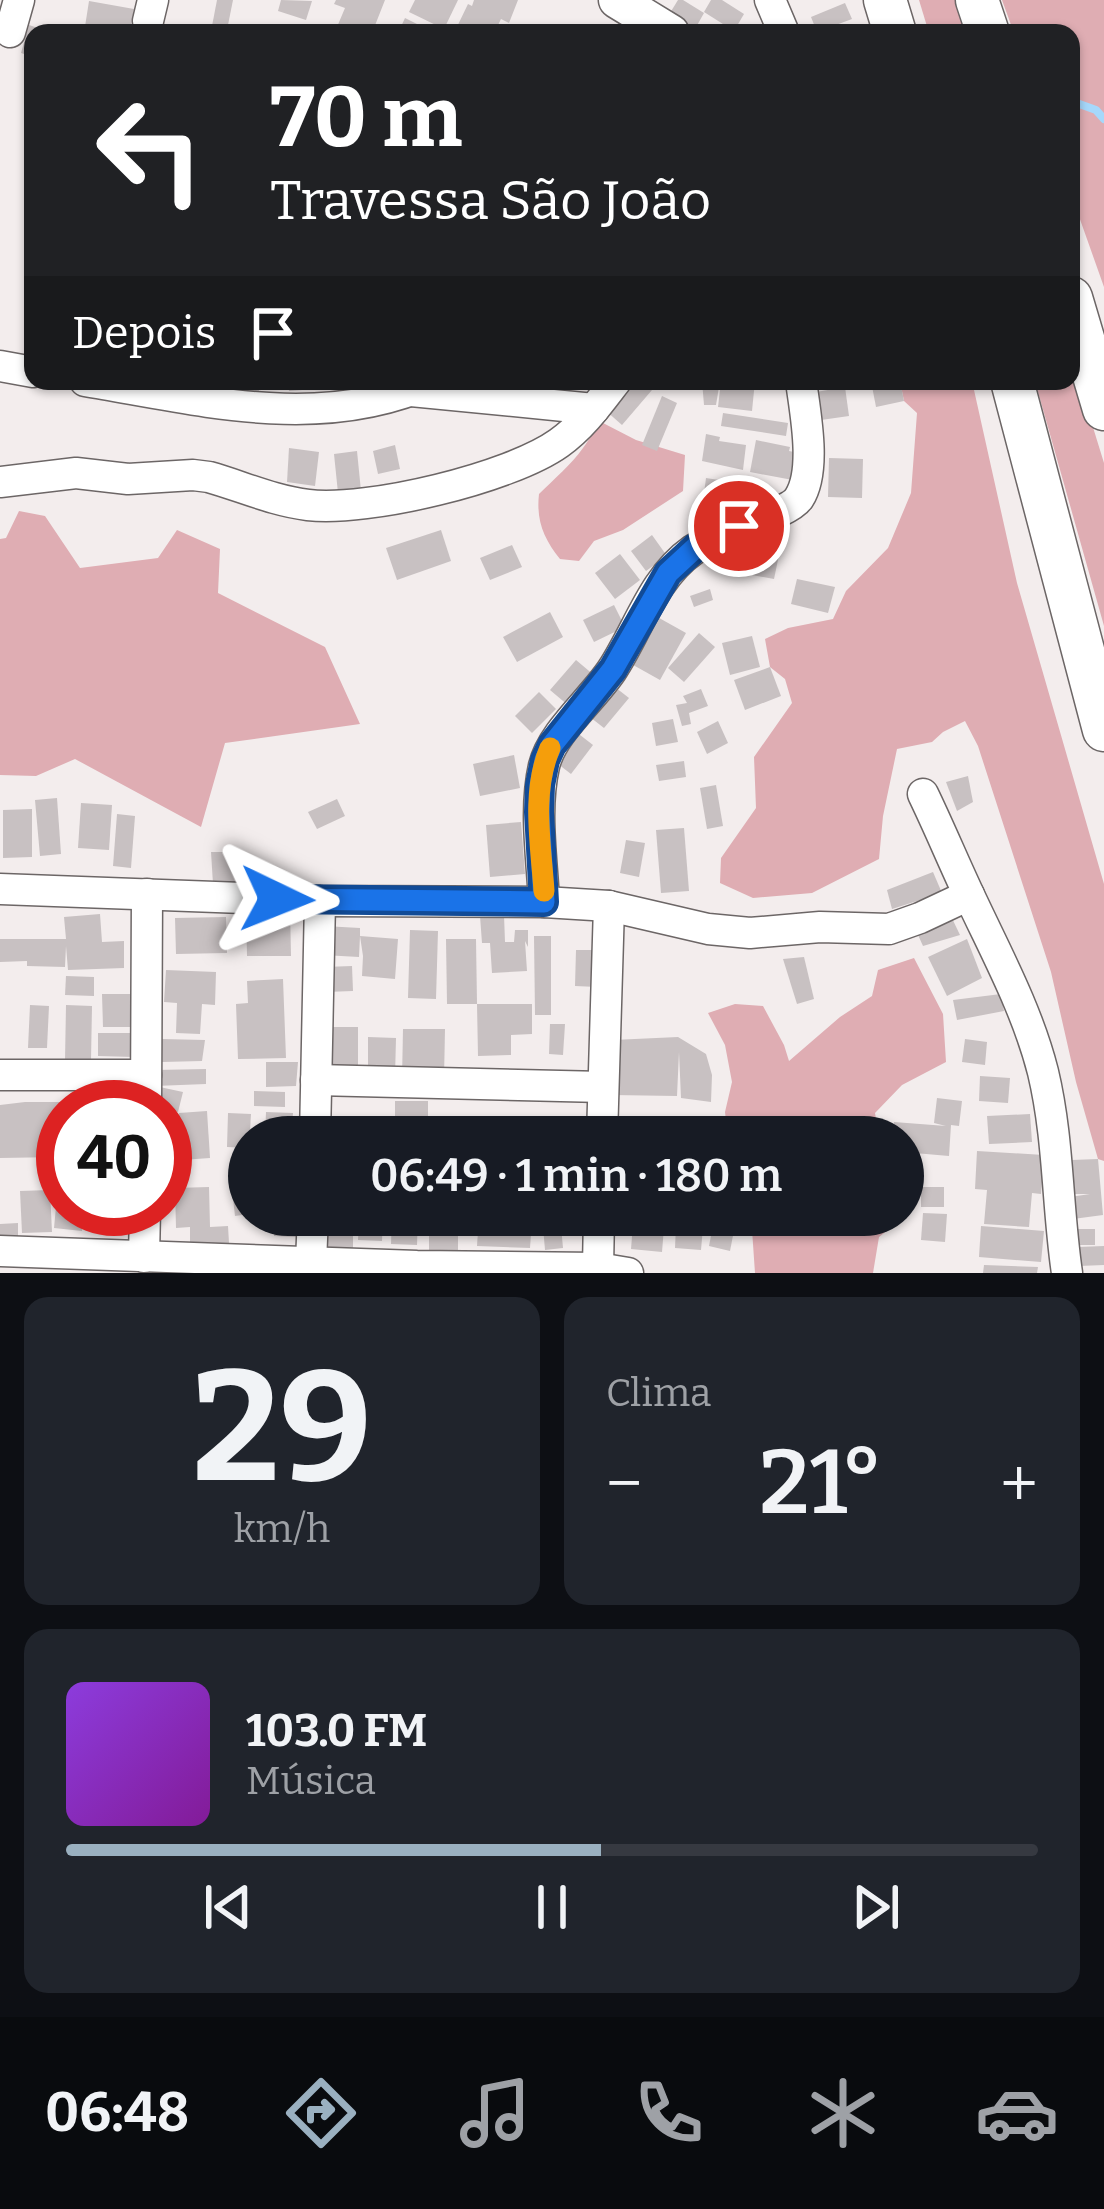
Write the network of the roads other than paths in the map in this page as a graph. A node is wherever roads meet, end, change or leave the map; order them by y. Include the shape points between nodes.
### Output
1 (19, 0) edge
2 (617, 0) edge
3 (656, 24) edge
4 (10, 32) dead end
5 (1080, 328) edge
6 (143, 390) edge
7 (411, 390) edge
8 (453, 390) edge
9 (609, 390) edge
10 (802, 390) edge
11 (1014, 390) edge
12 (594, 409) junction
13 (1104, 409) edge
14 (0, 482) edge
15 (1104, 730) edge
16 (923, 794) dead end
17 (0, 889) edge
18 (147, 894) junction
19 (969, 895) junction
20 (320, 901) junction
21 (544, 902) junction
22 (609, 906) junction
23 (0, 1075) edge
24 (146, 1075) junction
25 (146, 1080) edge
26 (316, 1080) junction
27 (603, 1087) junction
28 (315, 1116) edge
29 (602, 1116) edge
30 (144, 1236) edge
31 (312, 1236) edge
32 (604, 1236) edge
33 (0, 1251) edge
34 (144, 1257) junction
35 (311, 1262) junction
36 (613, 1270) edge
37 (1066, 1273) edge

1 - 4 street
2 - 3 main road
5 - 13 highway
6 - 7 street via 272,410 331,408
8 - 12 street
9 - 12 street
10 - 21 street via 807,471 799,500 679,561 613,669 552,745 540,785
11 - 15 highway
12 - 14 street via 561,442 523,462 391,501 306,505 193,475 63,473
16 - 19 street
17 - 18 street
18 - 20 street
18 - 24 street
19 - 22 street via 889,929 730,932
19 - 37 street via 1018,994 1042,1070
20 - 21 street
20 - 26 street
21 - 22 street
22 - 27 street
23 - 24 street
24 - 25 street
26 - 27 street
26 - 28 street
27 - 29 street
30 - 34 street
31 - 35 street
32 - 36 street
33 - 34 street
34 - 35 street
35 - 36 street

